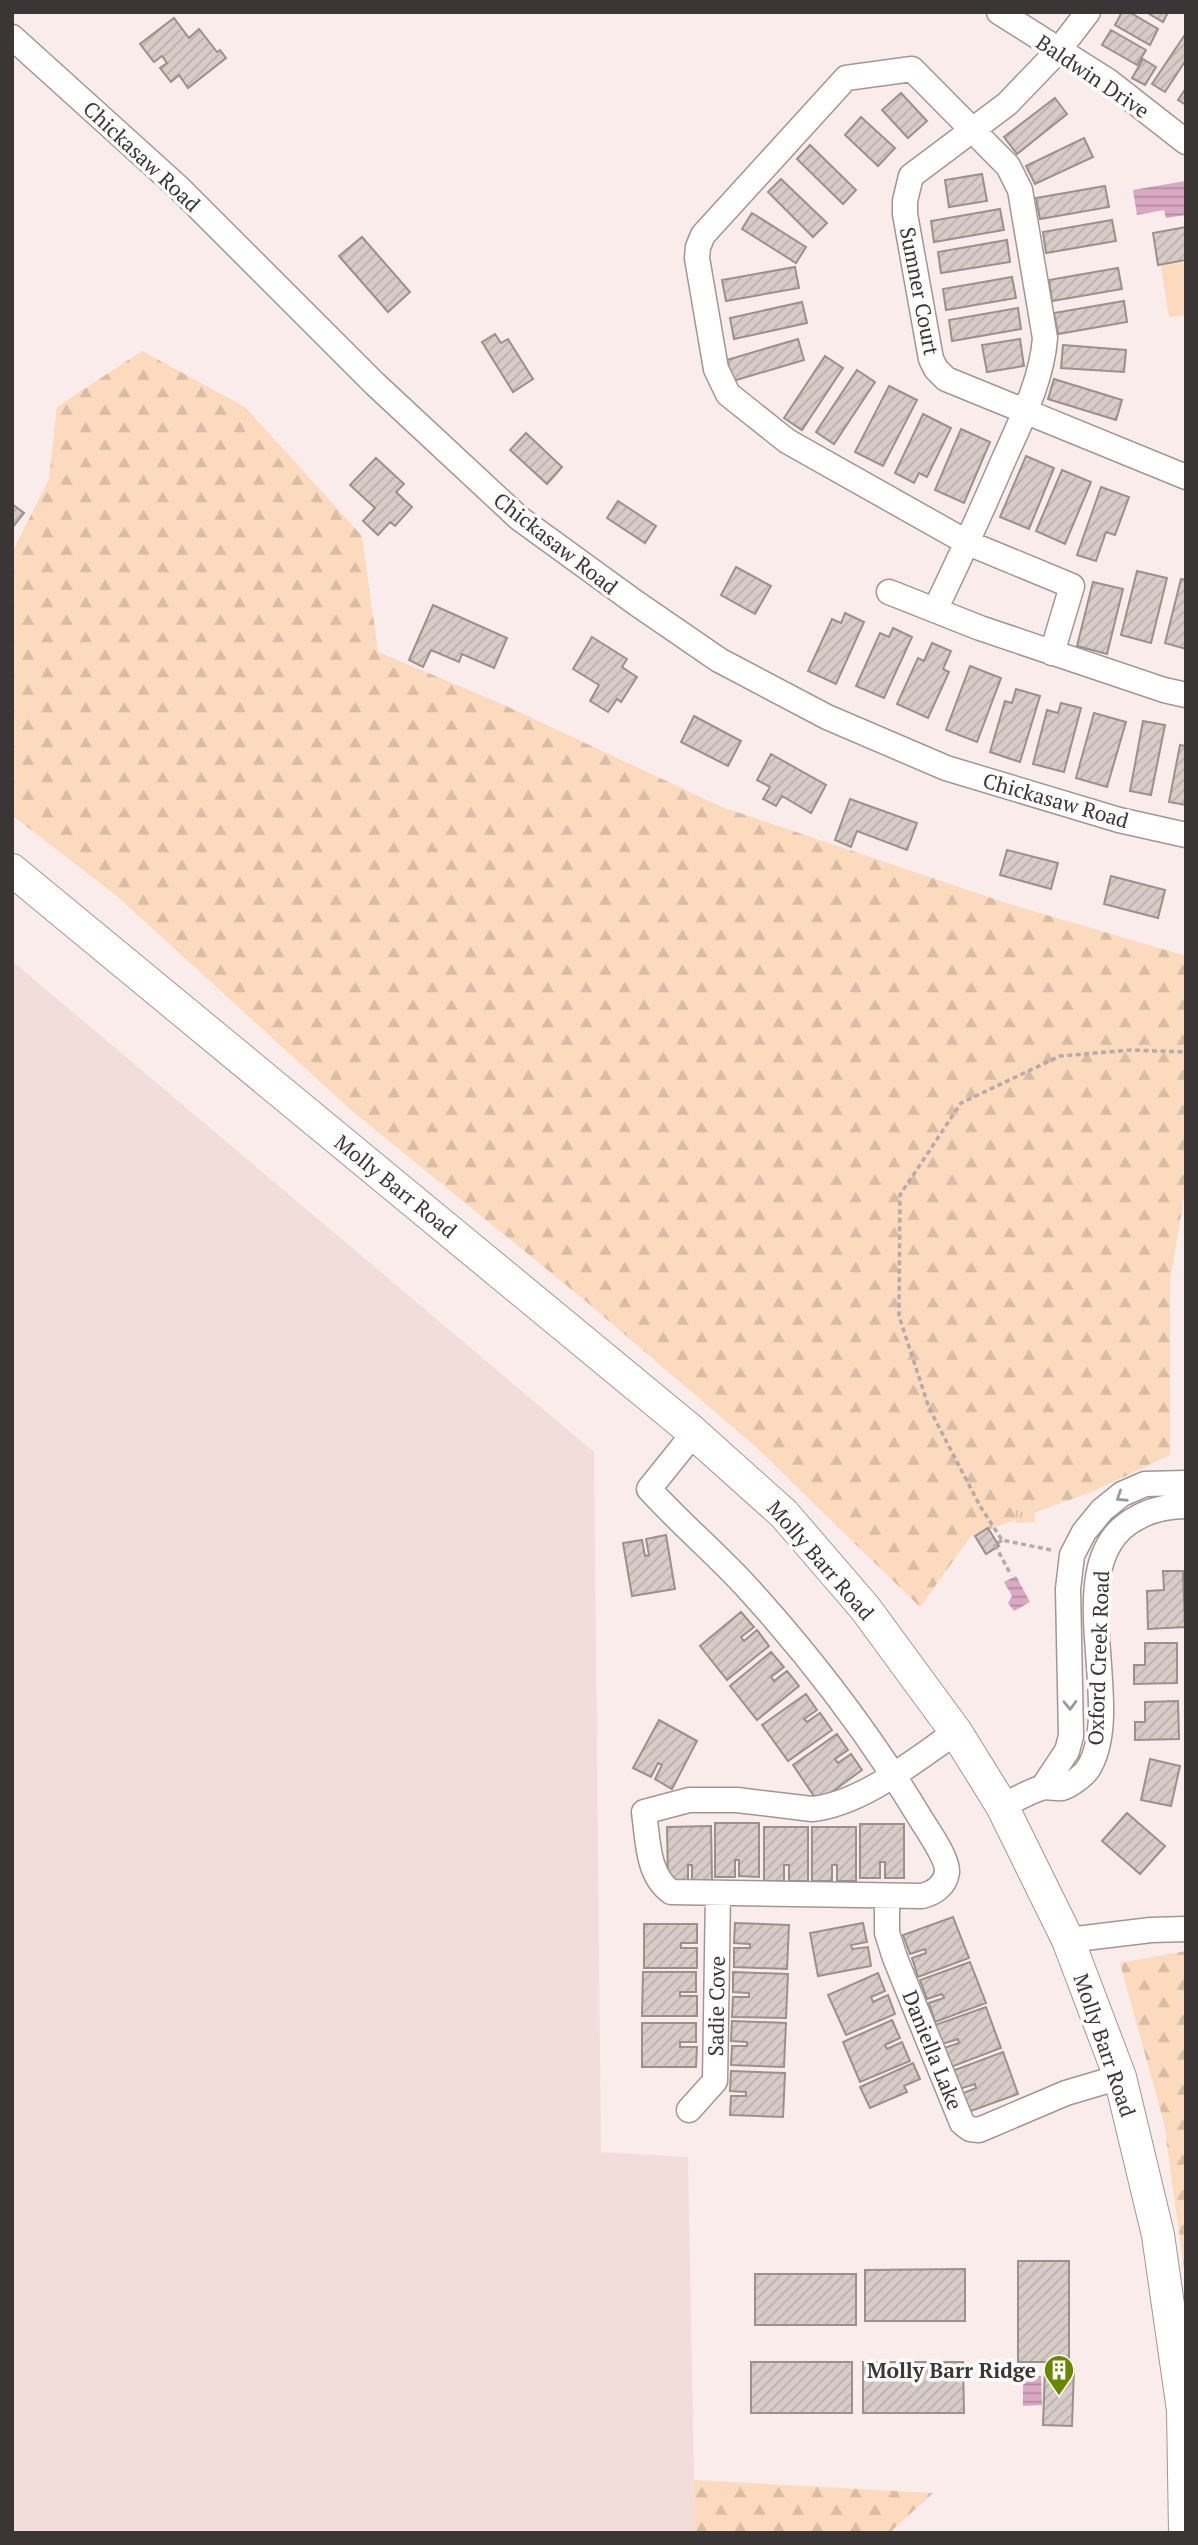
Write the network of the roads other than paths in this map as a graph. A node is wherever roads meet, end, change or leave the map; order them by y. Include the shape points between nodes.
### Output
1 (999, 12) edge
2 (1088, 12) edge
3 (12, 37) edge
4 (1058, 51) junction
5 (970, 130) junction
6 (1186, 142) edge
7 (1024, 413) junction
8 (1186, 477) edge
9 (968, 543) junction
10 (889, 592) dead end
11 (935, 610) junction
12 (1052, 653) junction
13 (1186, 695) edge
14 (1186, 835) edge
15 (12, 870) edge
16 (694, 1433) junction
17 (1186, 1483) edge
18 (1186, 1506) edge
19 (1071, 1562) junction
20 (1099, 1572) junction
21 (956, 1732) junction
22 (894, 1774) junction
23 (1043, 1787) junction
24 (1002, 1806) junction
25 (718, 1893) junction
26 (887, 1896) junction
27 (1186, 1929) edge
28 (1068, 1940) junction
29 (1120, 2077) junction
30 (690, 2110) dead end
31 (1185, 2533) edge

1 - 4 street, Baldwin Drive
2 - 4 street, Sumner Court
3 - 14 street, Chickasaw Road via 179,188 375,384 519,518 719,660 827,717 946,768 1119,820
4 - 5 street, Sumner Court via 1007,104
4 - 6 street, Baldwin Drive via 1108,81
5 - 7 street via 1008,166 1020,190 1045,338 1044,358
5 - 7 street, Sumner Court via 911,176 905,201 932,359 946,379
5 - 9 street via 912,69 846,78 703,235 696,258 716,369 728,394 787,441
7 - 8 street, Sumner Court
7 - 9 street
9 - 11 street
9 - 12 street via 1072,586
10 - 11 street
11 - 12 street
12 - 13 street
15 - 16 main road, Molly Barr Road
16 - 21 main road, Molly Barr Road via 793,1524 865,1608
16 - 22 street via 649,1489 742,1582 830,1683
17 -> 19 street, Oxford Creek Road via 1145,1484 1122,1494 1084,1532
18 - 20 street, Oxford Creek Road via 1149,1511 1124,1525 1108,1546
19 - 20 street
19 -> 23 street, Oxford Creek Road via 1071,1736 1068,1751
20 - 23 street, Oxford Creek Road via 1099,1746 1087,1772 1064,1788
21 - 22 street
21 - 24 main road, Molly Barr Road
22 - 25 street via 824,1808 723,1799 690,1800 644,1812 660,1884 671,1892
22 - 26 street via 947,1870 944,1882 932,1894
23 - 24 street, Oxford Creek Road
24 - 28 main road, Molly Barr Road
25 - 26 street
25 - 30 street, Sadie Cove via 715,2081
26 - 29 street, Daniella Lake via 887,1933 895,1958 962,2123 979,2130 1066,2092
27 - 28 street
28 - 29 main road, Molly Barr Road
29 - 31 main road, Molly Barr Road via 1158,2235 1183,2410

